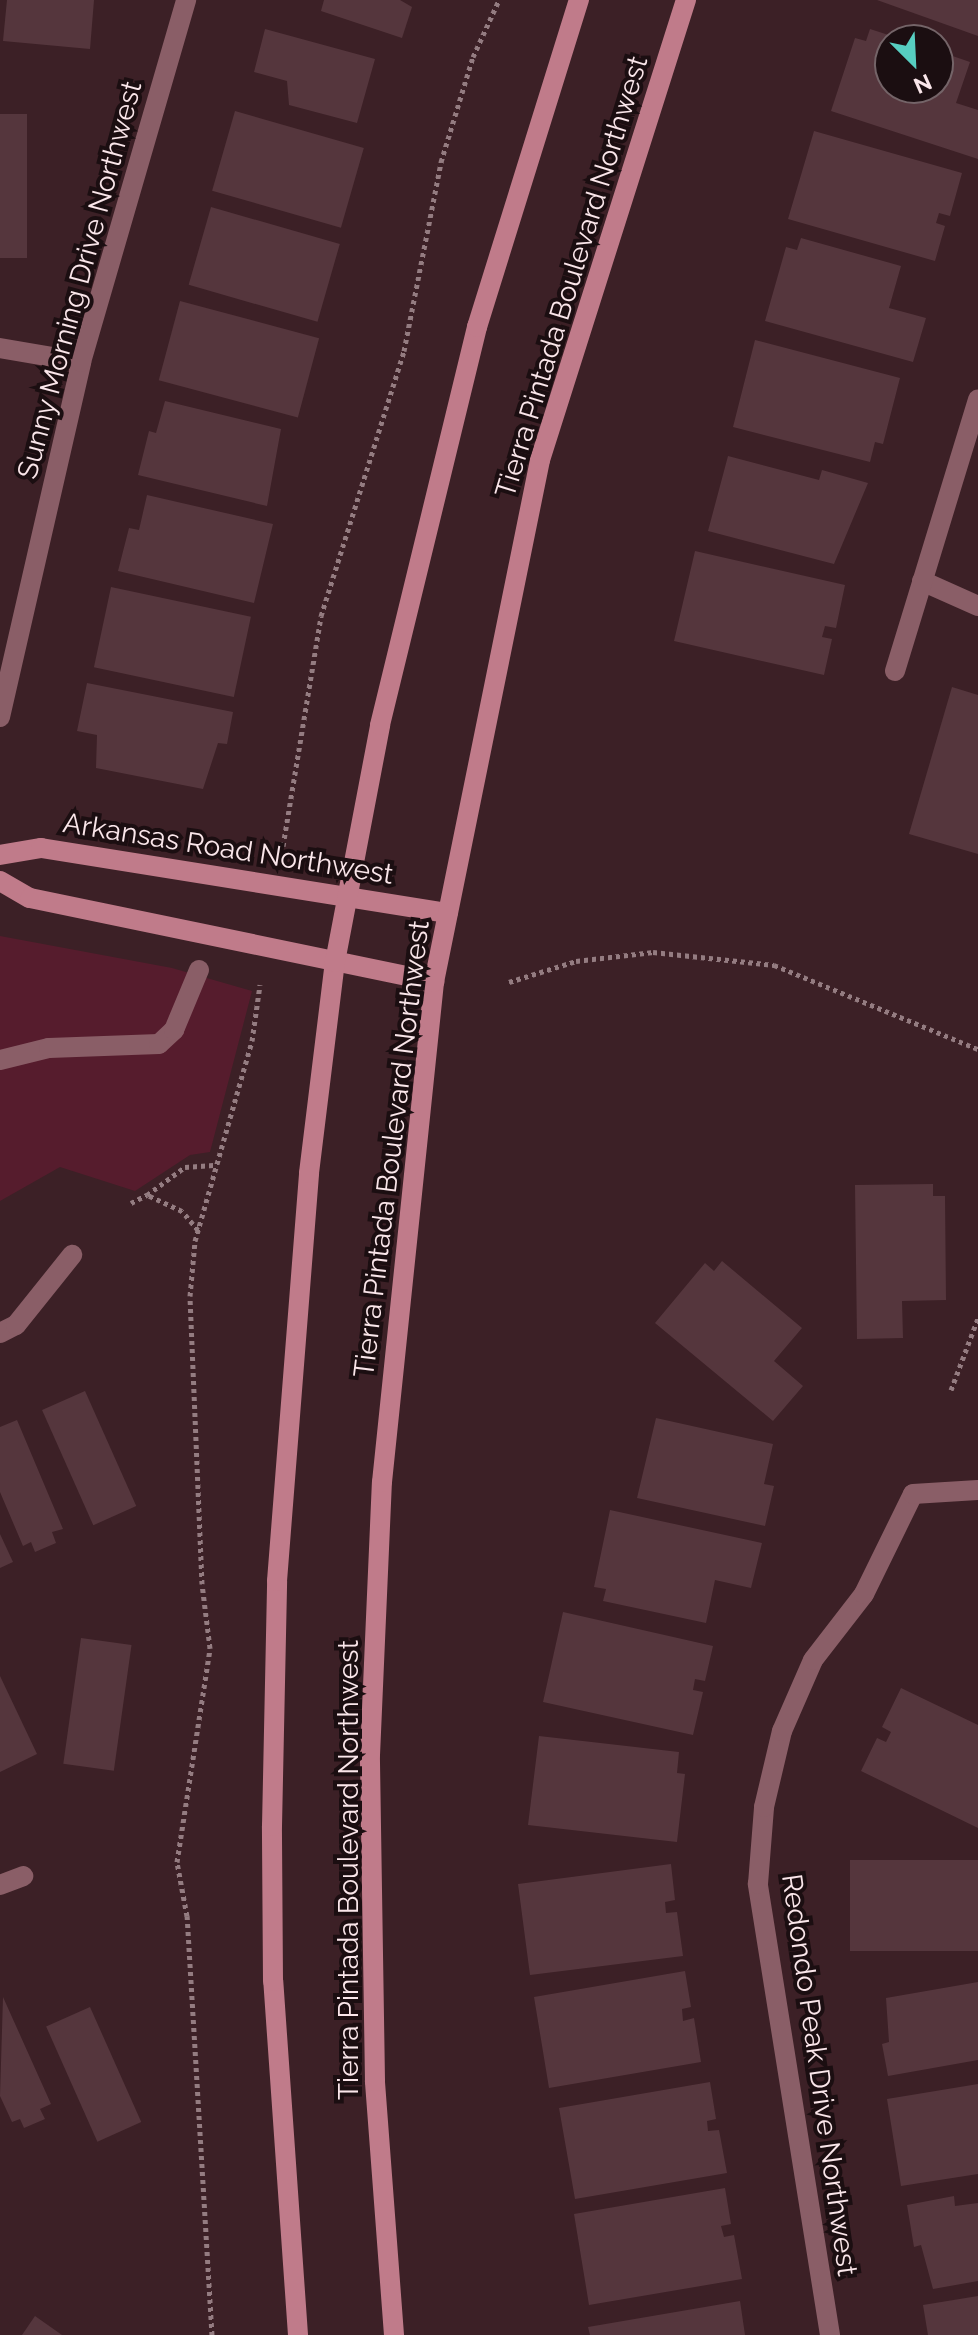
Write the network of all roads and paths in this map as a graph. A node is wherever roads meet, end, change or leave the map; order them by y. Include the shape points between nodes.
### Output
1 (186, 0) edge
2 (499, 0) edge
3 (579, 0) edge
4 (686, 0) edge
5 (0, 348) edge
6 (81, 362) junction
7 (978, 399) edge
8 (922, 581) junction
9 (978, 606) edge
10 (895, 671) dead end
11 (0, 717) edge
12 (283, 846) dead end
13 (0, 855) edge
14 (0, 881) edge
15 (347, 896) junction
16 (448, 913) junction
17 (335, 962) junction
18 (199, 970) dead end
19 (434, 982) junction
20 (509, 982) dead end
21 (260, 985) dead end
22 (978, 1049) edge
23 (0, 1060) edge
24 (217, 1165) junction
25 (147, 1195) junction
26 (131, 1203) dead end
27 (198, 1230) junction
28 (72, 1255) dead end
29 (978, 1318) edge
30 (0, 1333) edge
31 (951, 1390) dead end
32 (978, 1490) edge
33 (23, 1876) dead end
34 (0, 1885) edge
35 (212, 2335) edge
36 (298, 2335) edge
37 (394, 2335) edge
38 (830, 2335) edge

1 - 6 street, Sunny Morning Drive Northwest
2 - 12 path via 473,57 441,162 404,351 321,616
3 - 15 main road via 473,342 383,710
4 - 16 main road, Tierra Pintada Boulevard Northwest via 540,460
5 - 6 street
6 - 11 street, Sunny Morning Drive Northwest
7 - 8 street
8 - 9 street
8 - 10 street
13 - 15 main road, Arkansas Road Northwest via 41,848
14 - 17 main road via 30,898
15 - 16 main road, Arkansas Road Northwest
15 - 17 main road
16 - 19 main road, Tierra Pintada Boulevard Northwest
17 - 19 main road
17 - 36 main road via 309,1173 277,1581 273,1981
18 - 23 street via 174,1030 159,1044 49,1048
19 - 37 main road, Tierra Pintada Boulevard Northwest via 382,1482 370,1755 375,2081
20 - 22 path via 576,961 653,952 774,965
21 - 24 path
24 - 25 path via 185,1167
24 - 27 path
25 - 26 path
25 - 27 path via 182,1211
27 - 35 path via 190,1296 202,1584 210,1648 177,1862 187,1916
28 - 30 street via 16,1325
29 - 31 path
32 - 38 street, Redondo Peak Drive Northwest via 913,1494 864,1594 813,1660 782,1731 764,1807 758,1884
33 - 34 street

